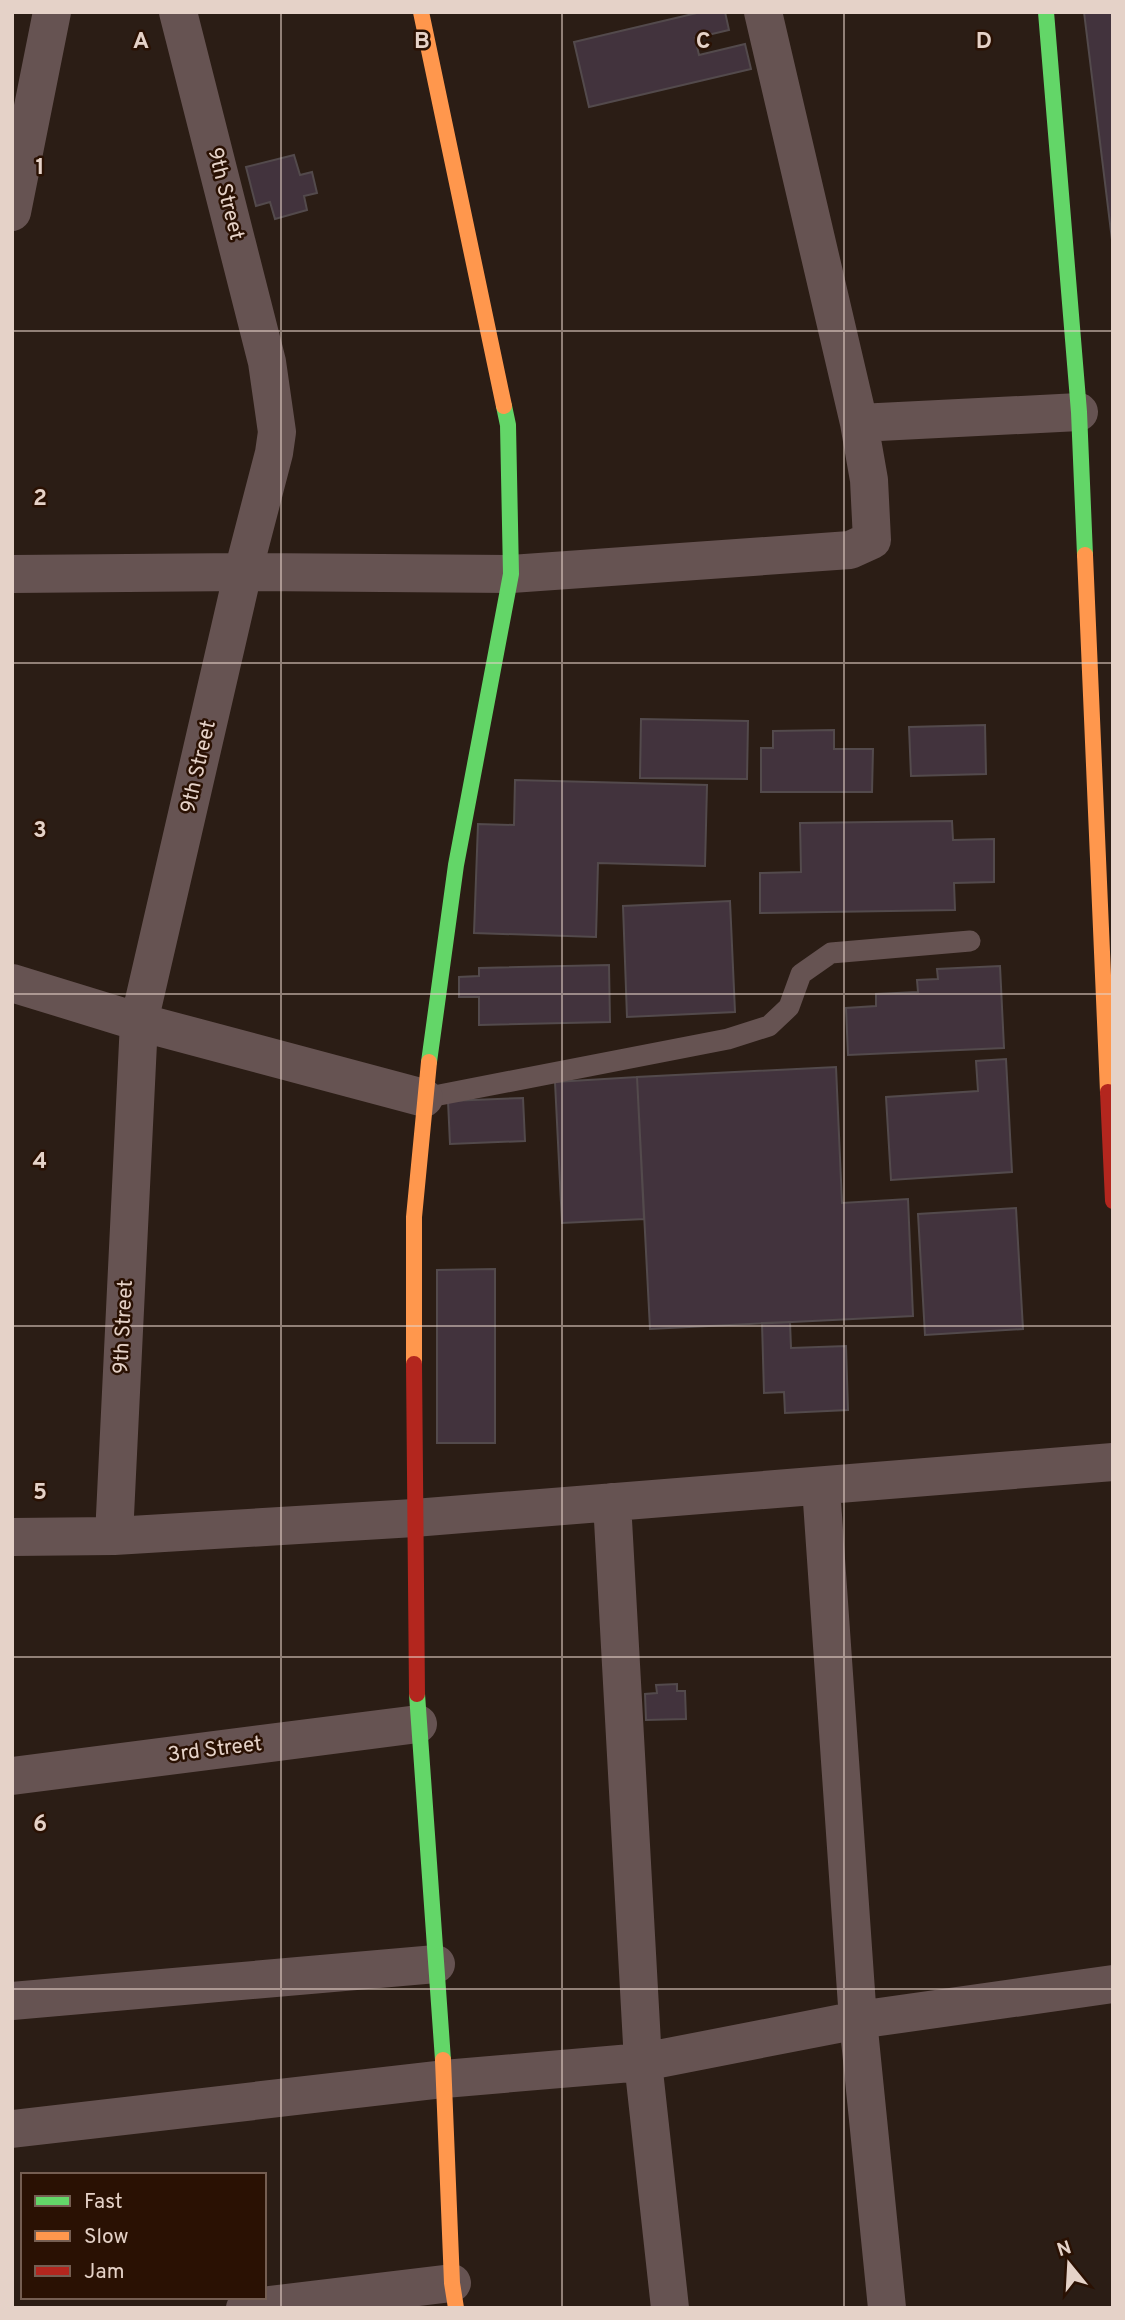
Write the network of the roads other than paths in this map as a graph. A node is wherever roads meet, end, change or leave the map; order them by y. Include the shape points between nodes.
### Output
1 (52, 12) edge
2 (178, 12) edge
3 (421, 12) edge
4 (763, 12) edge
5 (1046, 12) edge
6 (12, 212) edge
7 (1079, 412) junction
8 (859, 423) junction
9 (243, 572) junction
10 (12, 574) edge
11 (511, 574) junction
12 (1113, 646) edge
13 (1089, 647) junction
14 (970, 941) dead end
15 (12, 983) edge
16 (139, 1022) junction
17 (424, 1098) junction
18 (1112, 1177) edge
19 (1113, 1462) edge
20 (821, 1487) junction
21 (612, 1502) junction
22 (414, 1517) junction
23 (114, 1535) junction
24 (12, 1537) edge
25 (418, 1724) junction
26 (12, 1776) edge
27 (436, 1964) junction
28 (1113, 1984) edge
29 (12, 2001) edge
30 (858, 2020) junction
31 (643, 2062) junction
32 (444, 2079) junction
33 (12, 2129) edge
34 (454, 2295) edge
35 (245, 2308) edge
36 (670, 2308) edge
37 (887, 2308) edge

1 - 6 street
2 - 9 street, 9th Street via 267,362 277,432
3 - 11 street via 508,425
4 - 8 street
5 - 7 street
7 - 8 street
7 - 13 street
8 - 11 street via 869,480 872,540 850,550
9 - 10 street
9 - 11 street
9 - 16 street, 9th Street
11 - 17 street via 456,865
12 - 13 lane
13 - 18 street
14 - 17 lane via 831,953 801,974 789,1007 769,1026 728,1040
15 - 16 street
16 - 17 street
16 - 23 street, 9th Street
17 - 22 street via 414,1217
19 - 20 street
20 - 21 street
20 - 30 street
21 - 22 street
21 - 31 street
22 - 23 street
22 - 25 street
23 - 24 street
25 - 26 street, 3rd Street
25 - 27 street
27 - 29 street
27 - 32 street
28 - 30 street
30 - 31 street
30 - 37 street
31 - 32 street
31 - 36 street
32 - 33 street
32 - 34 street
34 - 35 street

